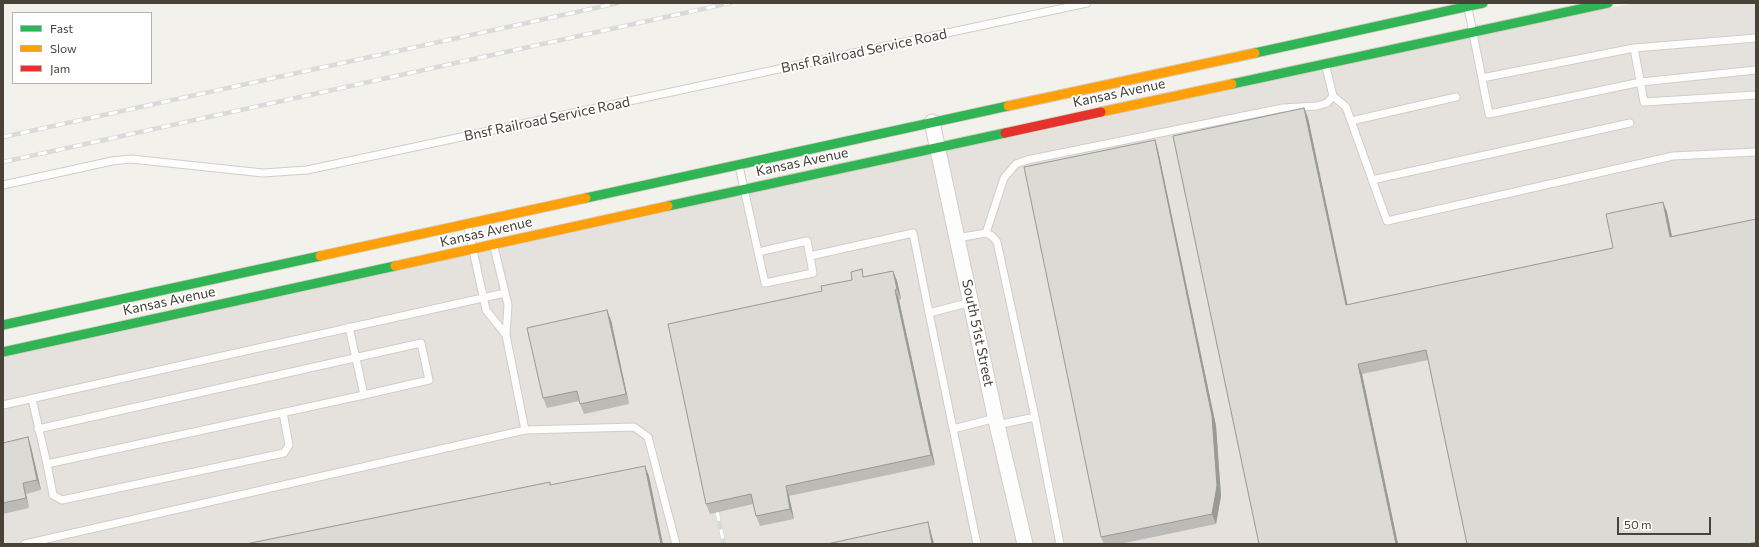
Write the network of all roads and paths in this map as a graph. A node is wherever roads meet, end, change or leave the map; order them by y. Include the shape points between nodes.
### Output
1 (1087, 3) edge
2 (1483, 3) edge
3 (1608, 3) edge
4 (1468, 6) junction
5 (1473, 31) junction
6 (1756, 38) edge
7 (1634, 48) junction
8 (1325, 63) junction
9 (1756, 70) edge
10 (1482, 78) junction
11 (1641, 82) junction
12 (1756, 95) edge
13 (1333, 96) junction
14 (1456, 97) dead end
15 (1351, 121) junction
16 (932, 122) junction
17 (1630, 123) dead end
18 (938, 147) junction
19 (1756, 152) edge
20 (739, 164) junction
21 (1372, 180) junction
22 (3, 185) edge
23 (744, 189) junction
24 (467, 226) junction
25 (986, 233) junction
26 (957, 238) junction
27 (494, 244) junction
28 (473, 250) junction
29 (758, 252) junction
30 (810, 256) junction
31 (505, 293) junction
32 (483, 298) junction
33 (971, 302) junction
34 (929, 313) junction
35 (3, 325) edge
36 (348, 327) junction
37 (506, 335) junction
38 (3, 352) edge
39 (355, 358) junction
40 (364, 394) junction
41 (32, 398) junction
42 (3, 405) edge
43 (282, 413) junction
44 (1035, 417) junction
45 (997, 421) junction
46 (953, 428) junction
47 (38, 429) junction
48 (525, 430) junction
49 (46, 464) junction
50 (25, 544) edge
51 (676, 544) edge
52 (977, 544) edge
53 (1025, 544) edge
54 (1060, 544) edge

1 - 22 lane, Bnsf Railroad Service Road via 307,170 263,173 131,159
2 - 4 main road, Kansas Avenue
3 - 5 main road, Kansas Avenue
4 - 5 lane
4 - 16 main road, Kansas Avenue
5 - 8 main road, Kansas Avenue
5 - 10 lane
6 - 7 lane
7 - 10 lane
7 - 11 lane
8 - 13 lane
8 - 18 main road, Kansas Avenue
9 - 11 lane
10 - 11 lane via 1490,114
11 - 12 lane via 1644,102
13 - 15 lane via 1346,107
13 - 25 lane via 1327,103 1317,106 1283,108 1016,164 1004,178
14 - 15 lane
15 - 21 lane
16 - 18 street, South 51st Street
16 - 20 main road, Kansas Avenue
17 - 21 lane
18 - 23 main road, Kansas Avenue
18 - 26 street, South 51st Street
19 - 21 lane via 1673,156 1387,220
20 - 23 lane
20 - 24 main road, Kansas Avenue
23 - 27 main road, Kansas Avenue
23 - 29 lane
24 - 28 lane
24 - 35 main road, Kansas Avenue
25 - 26 lane
25 - 44 lane via 997,242
26 - 33 street, South 51st Street
27 - 28 main road, Kansas Avenue
27 - 31 lane
28 - 32 lane
28 - 38 main road, Kansas Avenue
29 - 30 lane via 807,241
29 - 30 lane via 764,283 813,273
30 - 34 lane via 913,233
31 - 32 lane
31 - 37 lane via 508,305
32 - 36 lane
32 - 37 lane via 486,310
33 - 34 lane
33 - 45 street, South 51st Street
34 - 46 lane
36 - 39 lane
36 - 41 lane
37 - 48 lane
39 - 40 lane
39 - 40 lane via 421,343 429,380
39 - 47 lane
40 - 43 lane
41 - 42 lane
41 - 47 lane
43 - 49 lane
43 - 49 lane via 289,445 284,453 62,500 54,495
44 - 45 lane
44 - 54 lane
45 - 46 lane
45 - 53 street, South 51st Street
46 - 52 lane
47 - 49 lane
48 - 50 lane
48 - 51 lane via 634,427 648,437

